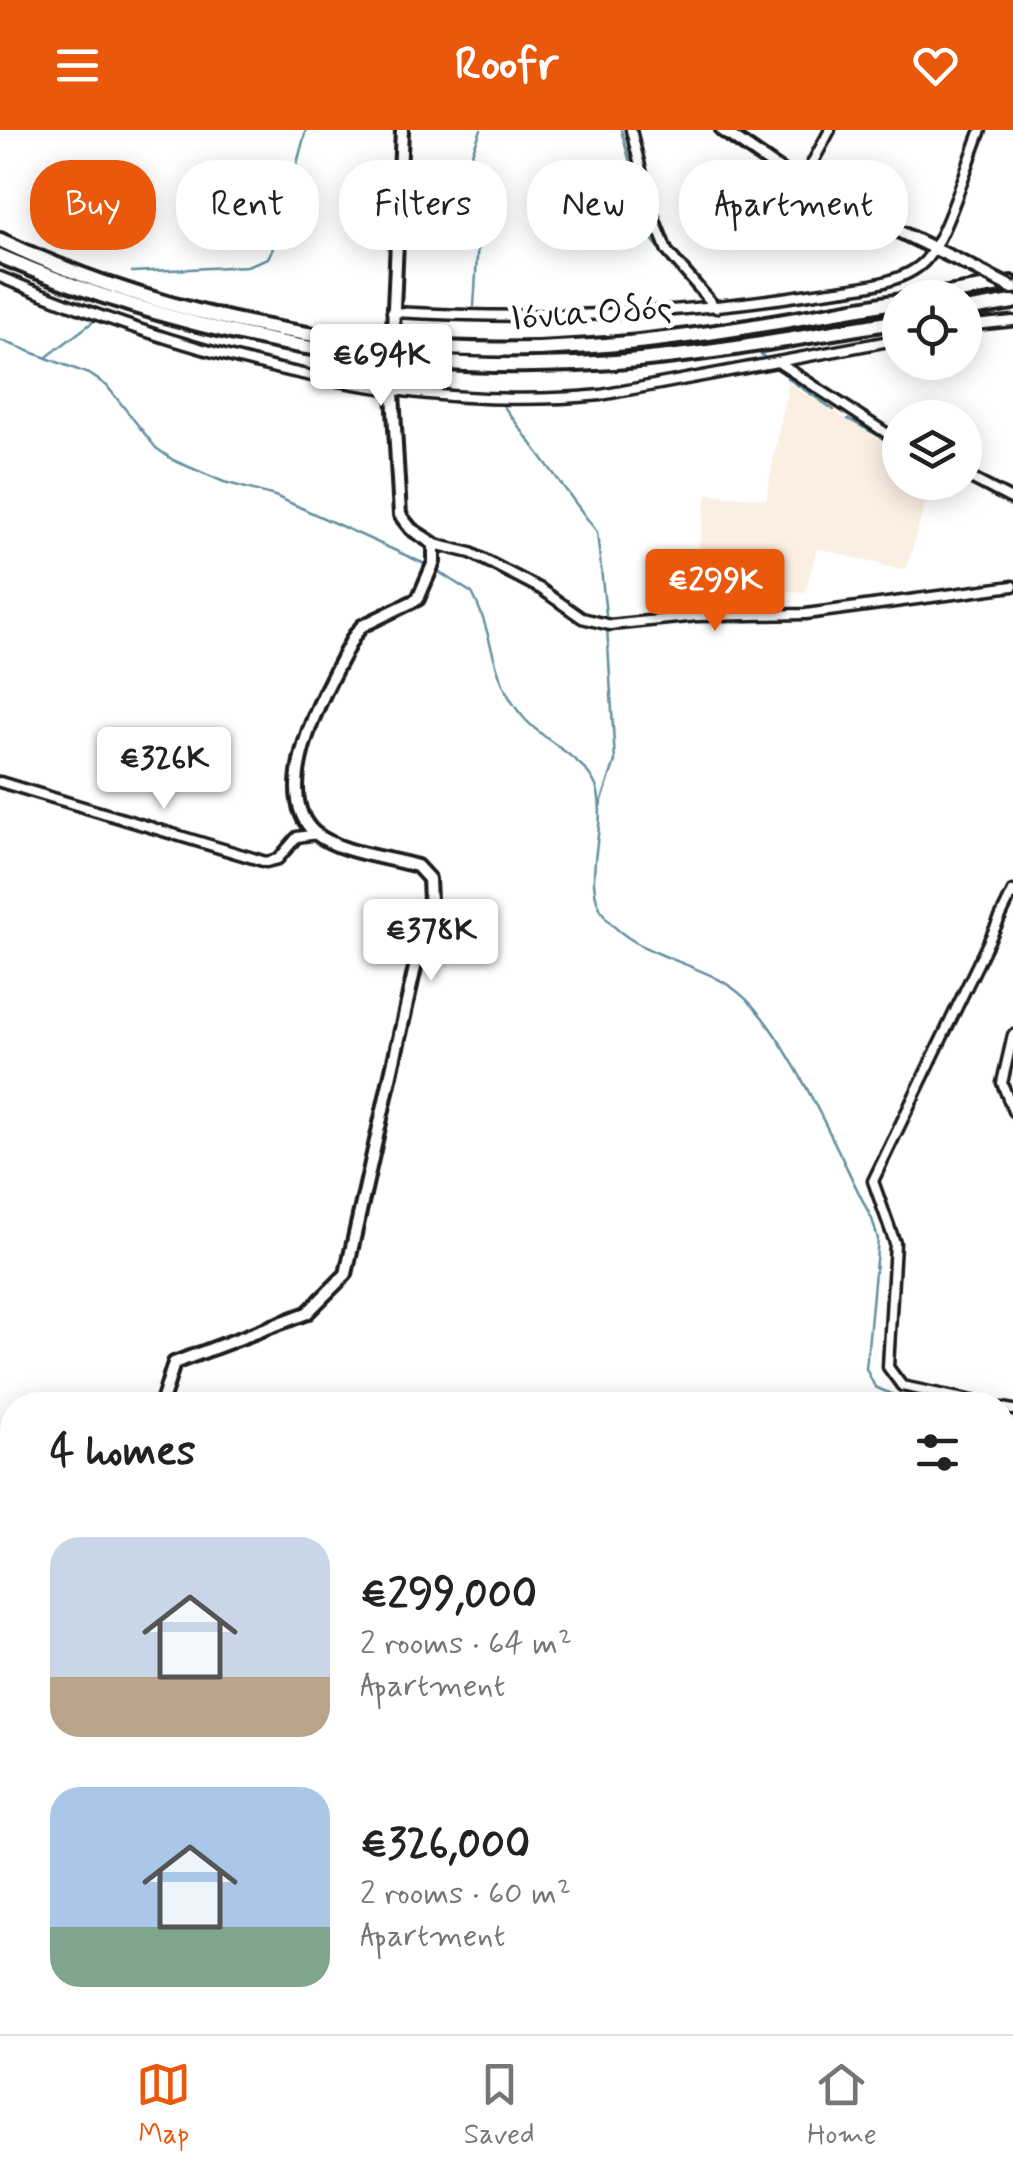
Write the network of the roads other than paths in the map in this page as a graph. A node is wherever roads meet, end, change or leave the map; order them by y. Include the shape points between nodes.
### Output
1 (402, 130) edge
2 (631, 130) edge
3 (722, 130) edge
4 (830, 130) edge
5 (981, 130) edge
6 (766, 160) edge
7 (814, 160) edge
8 (908, 239) edge
9 (0, 240) edge
10 (932, 251) junction
11 (0, 256) edge
12 (0, 277) edge
13 (1013, 285) edge
14 (982, 290) edge
15 (1013, 302) edge
16 (882, 305) edge
17 (982, 307) edge
18 (716, 308) junction
19 (392, 312) junction
20 (1013, 321) edge
21 (882, 324) edge
22 (982, 324) edge
23 (392, 330) dead end
24 (882, 343) edge
25 (779, 363) junction
26 (392, 375) dead end
27 (394, 393) junction
28 (882, 430) edge
29 (982, 484) edge
30 (1013, 500) edge
31 (434, 544) junction
32 (1013, 586) edge
33 (0, 782) edge
34 (317, 834) junction
35 (1013, 892) edge
36 (1013, 1036) edge
37 (1013, 1111) edge
38 (166, 1392) edge
39 (930, 1392) edge

1 - 19 street
2 - 18 street via 667,251
3 - 6 street
4 - 7 street
5 - 10 street
8 - 10 street
9 - 16 highway, Ιόνια Οδός via 88,277 195,309 408,345 594,346
10 - 13 street, bridge
10 - 18 street via 918,267 880,281
11 - 21 highway, Ιόνια Οδός via 179,320 404,361 616,362
12 - 27 street via 168,338
13 - 14 highway
15 - 17 highway
18 - 19 street via 578,317
19 - 23 street
20 - 22 street
24 - 25 street
25 - 27 street via 556,400
25 - 28 street
26 - 27 street
27 - 31 street via 400,514
29 - 30 street
31 - 32 street via 471,552 582,618 610,625 806,614
31 - 34 street via 434,562 418,599 359,629 317,714 298,768 296,802
33 - 34 street via 266,862 296,836
34 - 38 street via 417,866 430,884 346,1274 307,1313 174,1363
35 - 39 street via 873,1182 895,1242 888,1368 902,1386
36 - 37 street via 1002,1088

